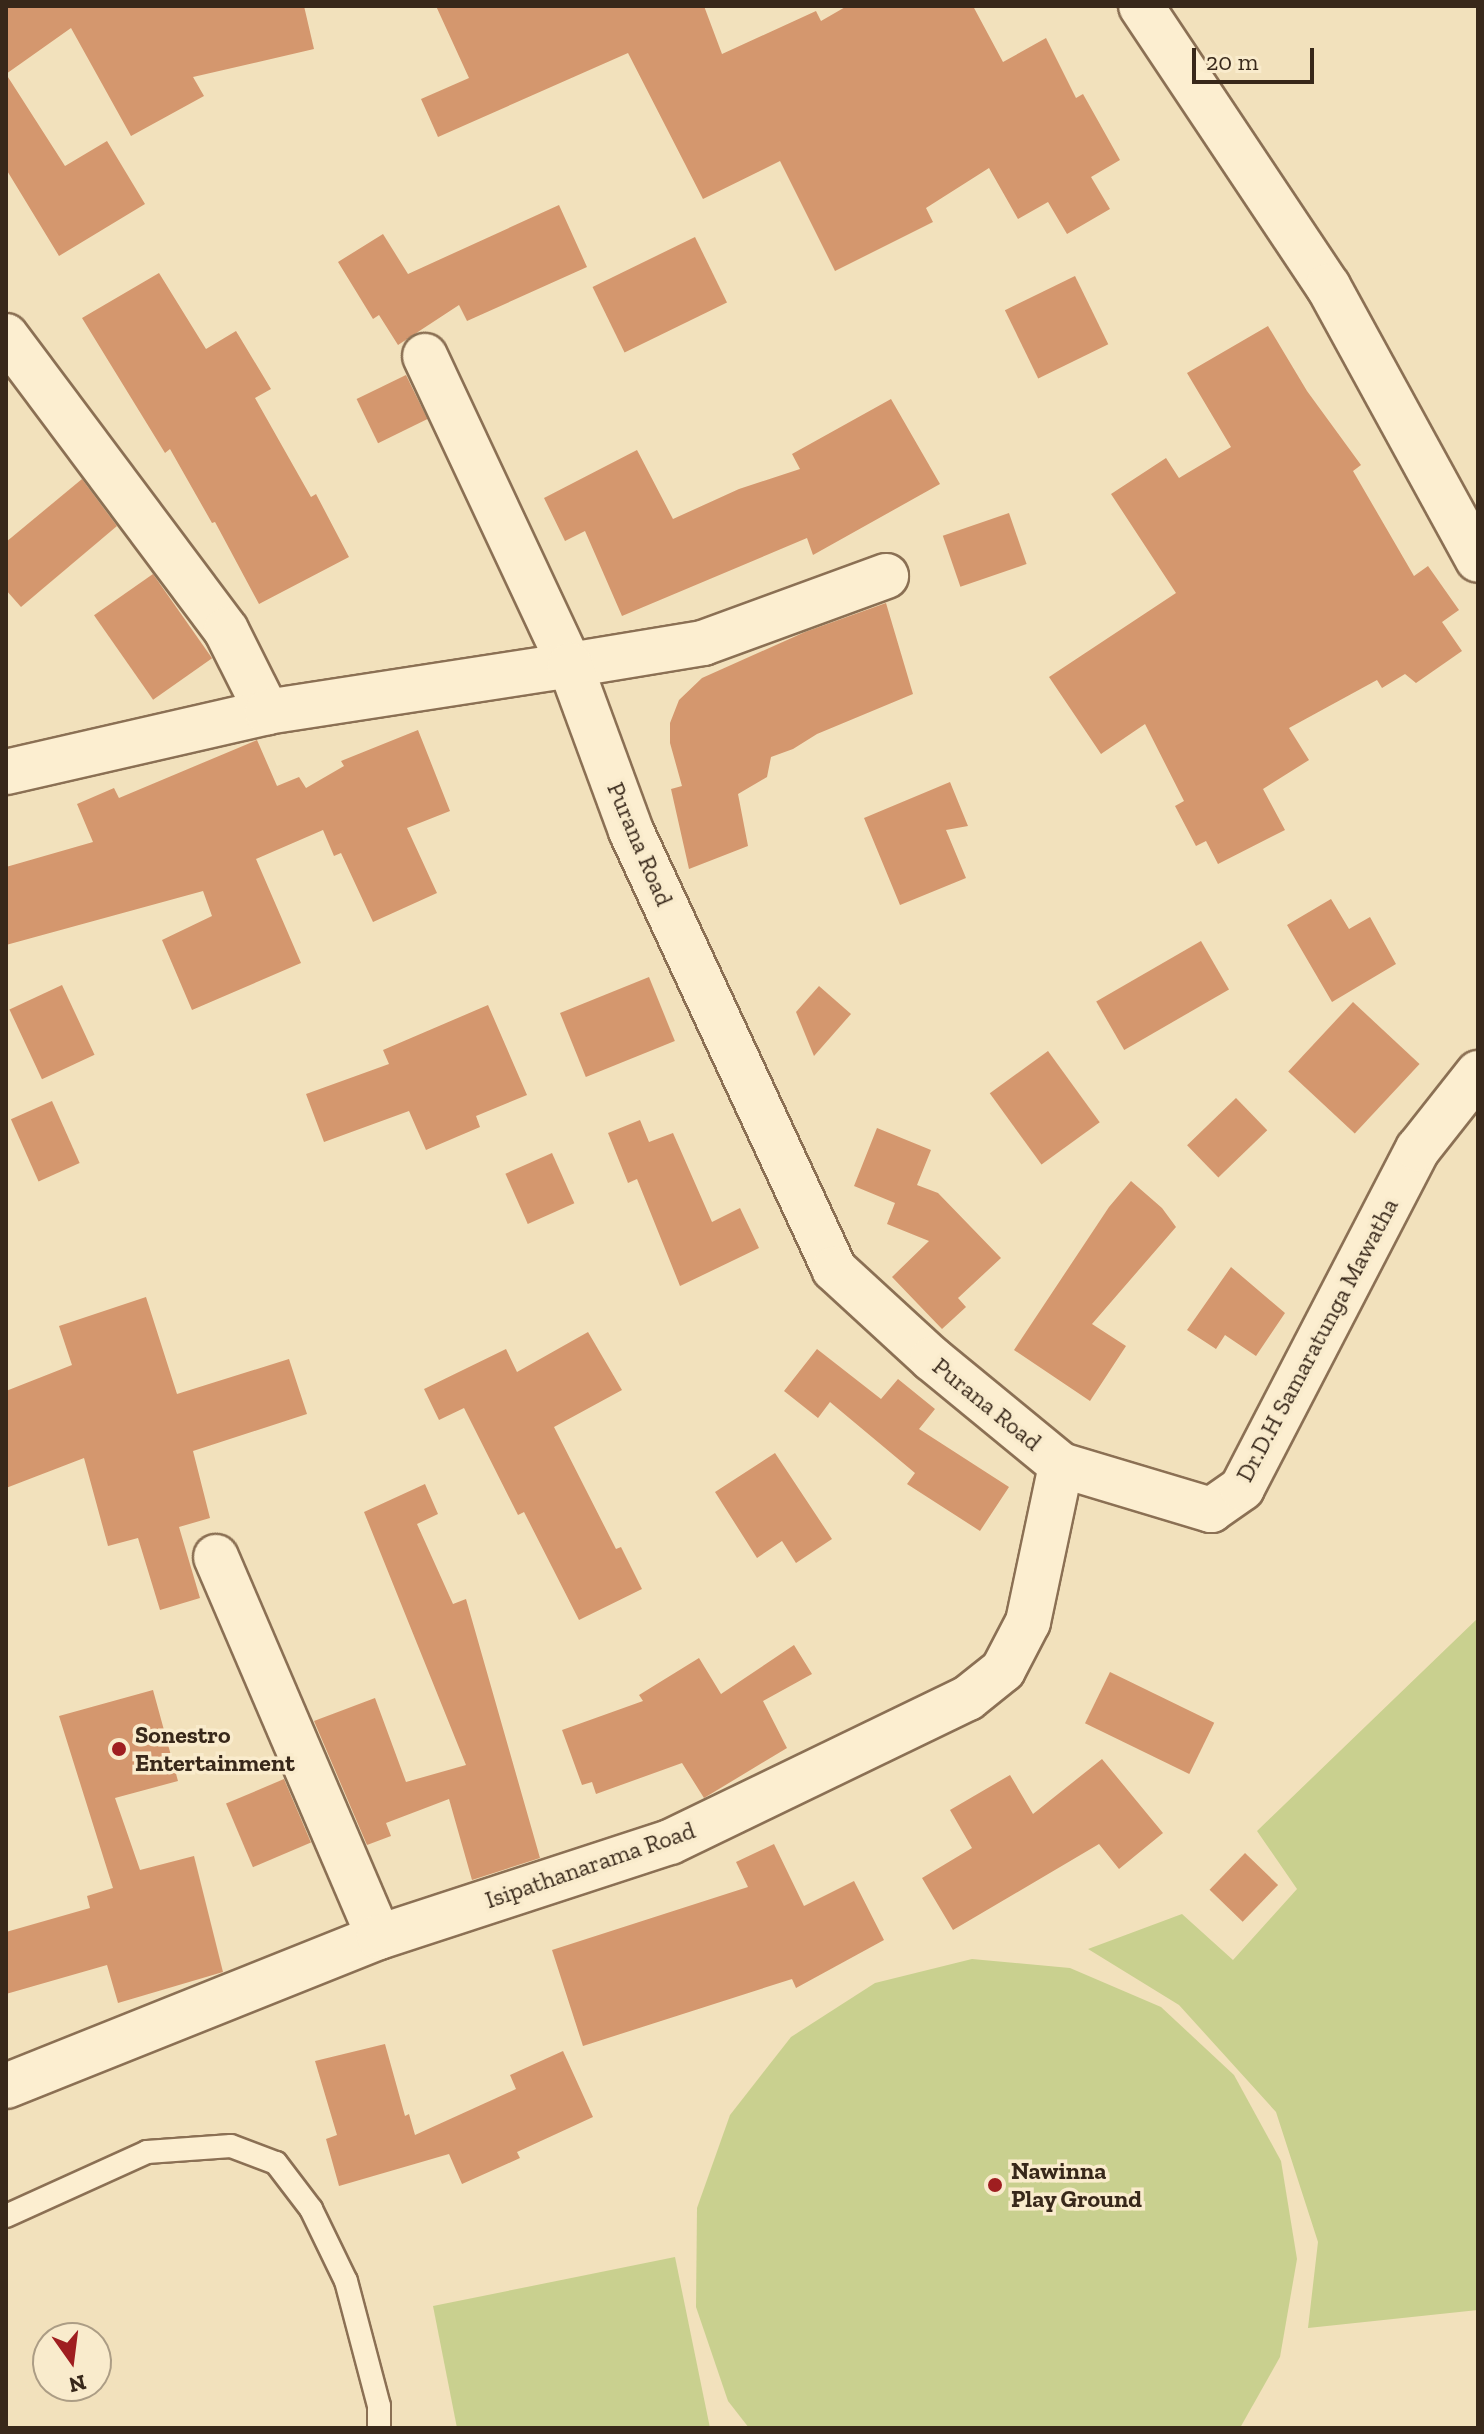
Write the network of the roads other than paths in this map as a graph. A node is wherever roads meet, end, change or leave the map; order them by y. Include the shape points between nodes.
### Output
1 (1141, 6) edge
2 (6, 336) edge
3 (425, 356) dead end
4 (1478, 560) edge
5 (886, 576) dead end
6 (570, 665) junction
7 (267, 712) junction
8 (6, 772) edge
9 (1478, 1073) edge
10 (1061, 1465) junction
11 (216, 1557) dead end
12 (379, 1937) junction
13 (6, 2086) edge
14 (6, 2216) edge
15 (379, 2428) edge

1 - 4 street via 1328,286
2 - 7 street via 226,630
3 - 6 street, Purana Road
5 - 6 street via 703,643
6 - 7 street
6 - 10 street, Purana Road via 631,831 834,1269 932,1359
7 - 8 street
9 - 10 street, Dr.D.H Samaratunga Mawatha via 1418,1149 1242,1488 1211,1510
10 - 12 street, Isipathanarama Road via 1028,1622 1003,1670 968,1698 670,1842
11 - 12 street
12 - 13 street, Isipathanarama Road
14 - 15 lane via 147,2152 231,2146 276,2163 311,2209 346,2281 379,2406

